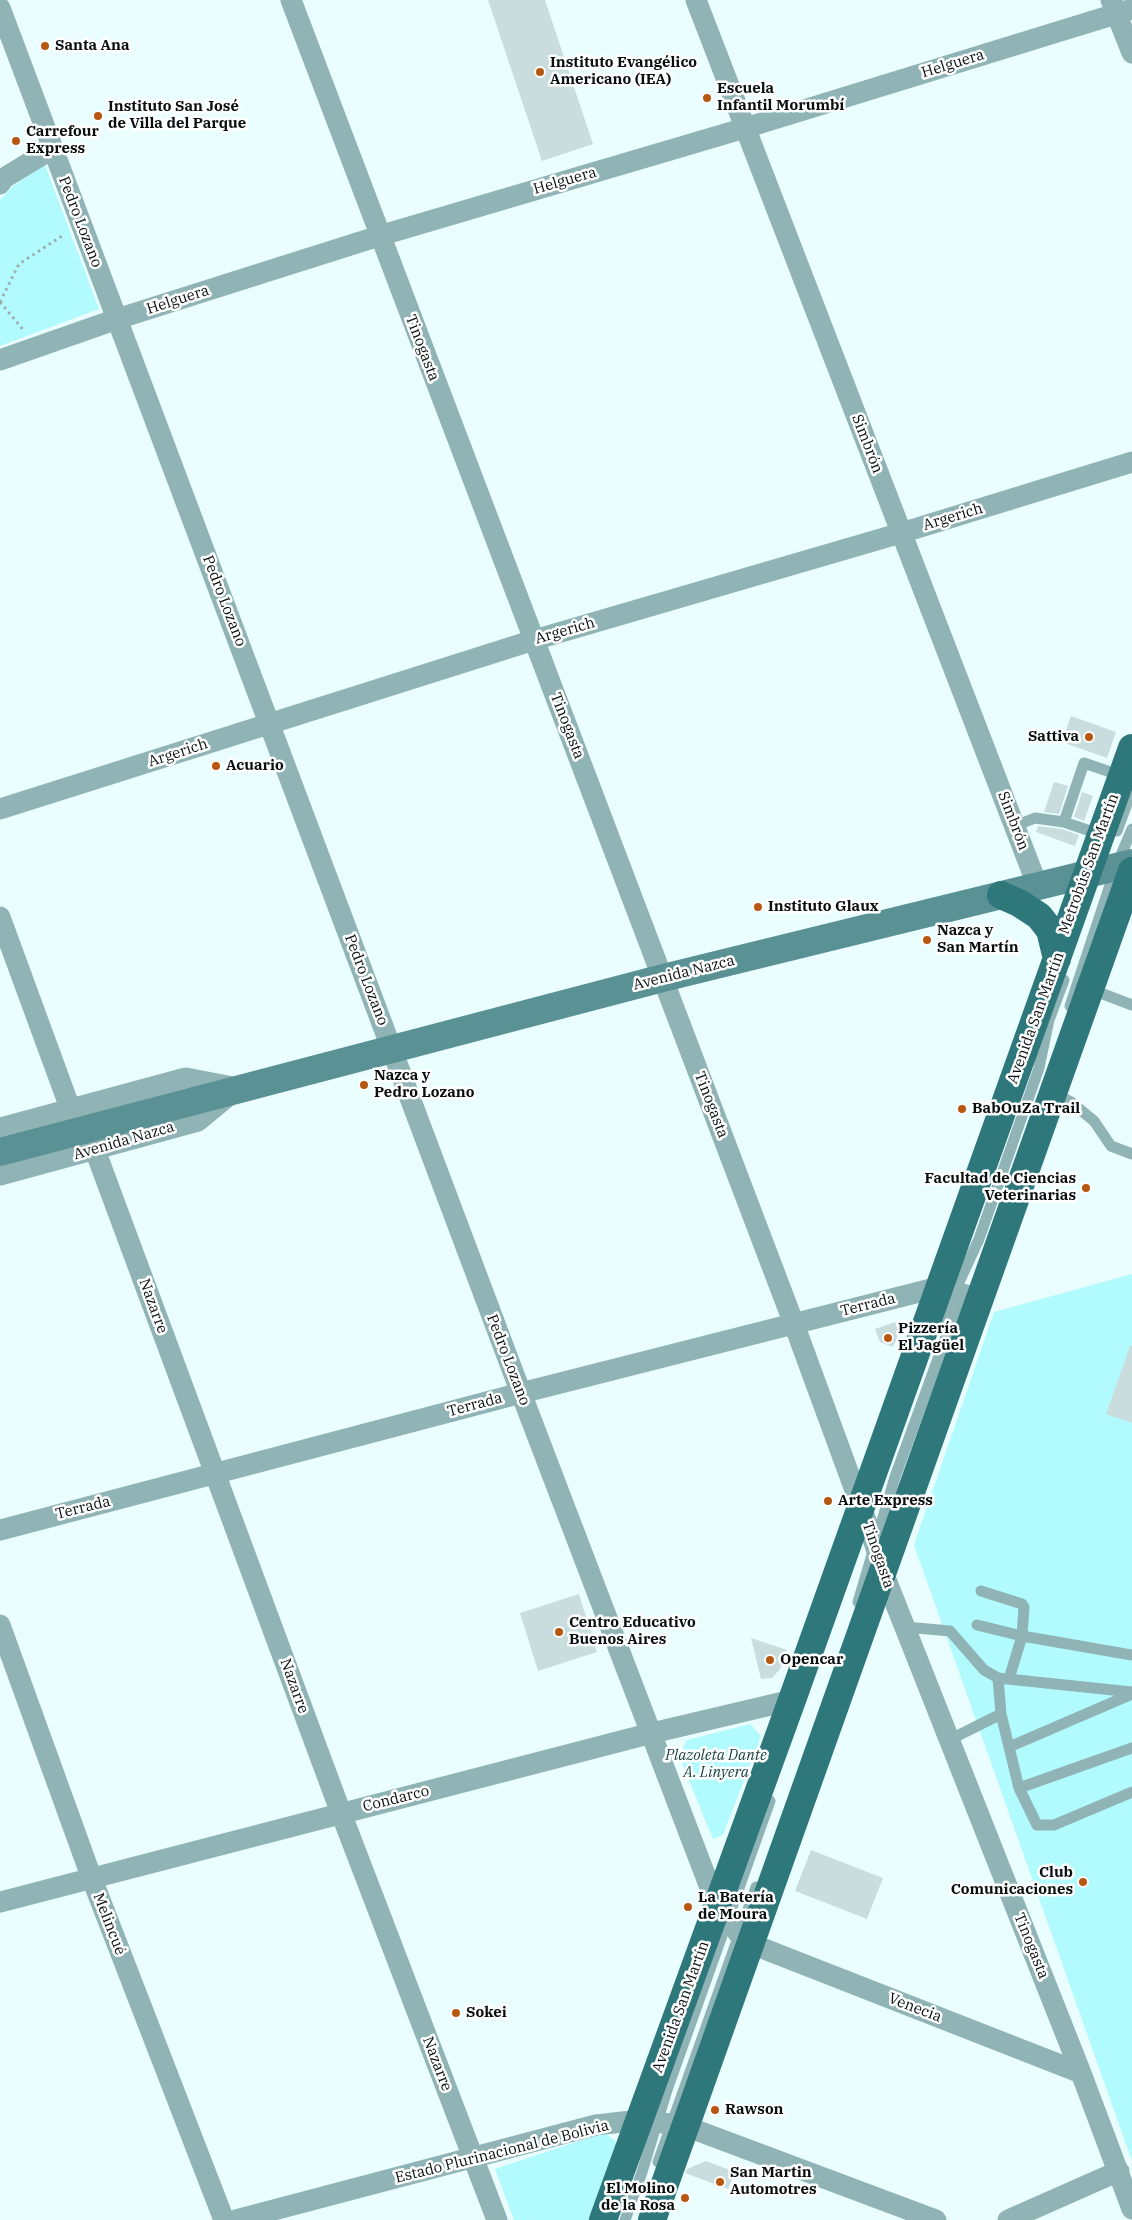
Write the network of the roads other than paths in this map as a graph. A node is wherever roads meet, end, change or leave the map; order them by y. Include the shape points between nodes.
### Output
1 (291, 0) edge
2 (696, 0) edge
3 (1120, 7) edge
4 (0, 8) edge
5 (1132, 53) edge
6 (745, 128) junction
7 (52, 148) junction
8 (0, 184) edge
9 (379, 236) junction
10 (117, 319) junction
11 (0, 360) edge
12 (1132, 462) edge
13 (901, 533) junction
14 (534, 640) junction
15 (270, 724) junction
16 (1132, 748) edge
17 (1127, 783) edge
18 (0, 809) edge
19 (1064, 822) junction
20 (1015, 826) junction
21 (1132, 829) edge
22 (1110, 862) edge
23 (1038, 887) junction
24 (1001, 895) junction
25 (0, 917) edge
26 (1063, 962) junction
27 (663, 978) junction
28 (1090, 989) junction
29 (1132, 1005) edge
30 (1067, 1015) dead end
31 (392, 1049) junction
32 (1055, 1052) dead end
33 (238, 1088) junction
34 (1053, 1093) junction
35 (70, 1108) junction
36 (0, 1128) edge
37 (95, 1150) junction
38 (0, 1152) edge
39 (1132, 1154) edge
40 (0, 1175) edge
41 (960, 1293) junction
42 (794, 1324) junction
43 (520, 1393) junction
44 (216, 1474) junction
45 (0, 1530) edge
46 (866, 1530) junction
47 (883, 1572) junction
48 (981, 1591) dead end
49 (855, 1614) dead end
50 (977, 1625) dead end
51 (0, 1626) edge
52 (904, 1627) junction
53 (1022, 1636) junction
54 (1132, 1655) edge
55 (1004, 1678) junction
56 (1132, 1693) edge
57 (792, 1700) junction
58 (1001, 1714) junction
59 (652, 1733) junction
60 (949, 1740) junction
61 (1009, 1747) junction
62 (1132, 1748) edge
63 (1019, 1788) junction
64 (774, 1789) dead end
65 (1132, 1792) edge
66 (341, 1813) junction
67 (761, 1875) dead end
68 (92, 1879) junction
69 (0, 1902) edge
70 (733, 1926) junction
71 (1081, 2072) junction
72 (663, 2123) junction
73 (474, 2159) junction
74 (1119, 2171) junction
75 (1132, 2209) edge
76 (224, 2220) edge
77 (236, 2220) edge
78 (497, 2220) edge
79 (603, 2220) edge
80 (625, 2220) edge
81 (638, 2220) edge
82 (652, 2220) edge
83 (936, 2220) edge
84 (1008, 2220) edge

1 - 9 street, Tinogasta
2 - 6 street, Simbrón
3 - 5 street
3 - 6 street, Helguera
4 - 7 street, Pedro Lozano
6 - 9 street, Helguera
6 - 13 street, Simbrón
7 - 8 street via 4,178
7 - 10 street, Pedro Lozano
9 - 10 street, Helguera
9 - 14 street, Tinogasta
10 - 11 street, Helguera
10 - 15 street, Pedro Lozano
12 - 13 street, Argerich
13 - 14 street, Argerich
13 - 20 street, Simbrón
14 - 15 street, Argerich
14 - 27 street, Tinogasta
15 - 18 street, Argerich
15 - 31 street, Pedro Lozano
16 - 17 main road, Avenida San Martín
17 - 19 lane via 1084,763
17 - 22 main road, Avenida San Martín
19 - 20 lane via 1035,818
19 - 22 lane
20 - 23 street, Simbrón
21 - 22 lane, Metrobús San Martín
22 - 23 main road, Avenida Nazca
22 - 26 main road, Avenida San Martín
22 - 28 main road, Avenida San Martín
22 - 30 lane, Metrobús San Martín
23 - 24 main road, Avenida Nazca
24 - 26 main road via 1039,916 1050,930
24 - 27 main road, Avenida Nazca
25 - 35 street
26 - 41 main road, Avenida San Martín
27 - 31 main road, Avenida Nazca
27 - 42 street, Tinogasta
28 - 29 lane
28 - 34 main road, Avenida San Martín
31 - 33 main road, Avenida Nazca
31 - 43 street, Pedro Lozano
32 - 41 lane via 989,1243
33 - 35 street, Avenida Nazca via 186,1078
33 - 37 street, Avenida Nazca via 198,1121
33 - 38 main road, Avenida Nazca
34 - 39 lane via 1071,1102 1094,1121 1111,1146
34 - 41 main road, Avenida San Martín
35 - 36 street, Avenida Nazca
37 - 40 street, Avenida Nazca
37 - 44 street, Nazarre
41 - 42 street, Terrada
41 - 46 main road, Avenida San Martín
41 - 46 lane via 895,1477
41 - 47 main road, Avenida San Martín
42 - 43 street, Terrada
42 - 46 street, Tinogasta
43 - 44 street, Terrada
43 - 59 street, Pedro Lozano
44 - 45 street, Terrada
44 - 66 street, Nazarre
46 - 47 street, Tinogasta
46 - 49 lane
46 - 57 main road, Avenida San Martín
47 - 52 street, Tinogasta
47 - 70 main road, Avenida San Martín
48 - 53 lane via 1022,1604
50 - 53 lane
51 - 68 street, Melincué
52 - 55 lane via 950,1631 984,1670
52 - 60 street, Tinogasta
53 - 54 lane
53 - 55 lane
55 - 56 lane
55 - 58 lane
56 - 61 lane
57 - 59 street, Condarco
57 - 70 main road, Avenida San Martín
58 - 60 lane
58 - 61 lane
59 - 66 street, Condarco
59 - 70 street, Pedro Lozano
60 - 71 street, Tinogasta
61 - 63 lane
62 - 63 lane
63 - 65 lane via 1038,1825 1047,1826
64 - 70 lane
66 - 68 street, Condarco
66 - 73 street, Nazarre
67 - 70 lane
68 - 69 street, Condarco
68 - 76 street, Melincué
70 - 71 street, Venecia
70 - 72 main road, Avenida San Martín
70 - 72 main road, Avenida San Martín
71 - 74 street, Tinogasta
72 - 73 street, Estado Plurinacional de Bolivia via 596,2125
72 - 79 main road, Avenida San Martín
72 - 80 lane
72 - 81 lane via 653,2177
72 - 82 main road, Avenida San Martín
72 - 83 street, Estado Plurinacional de Bolivia
73 - 77 street, Estado Plurinacional de Bolivia
73 - 78 street, Nazarre
74 - 75 street, Tinogasta
74 - 84 street

